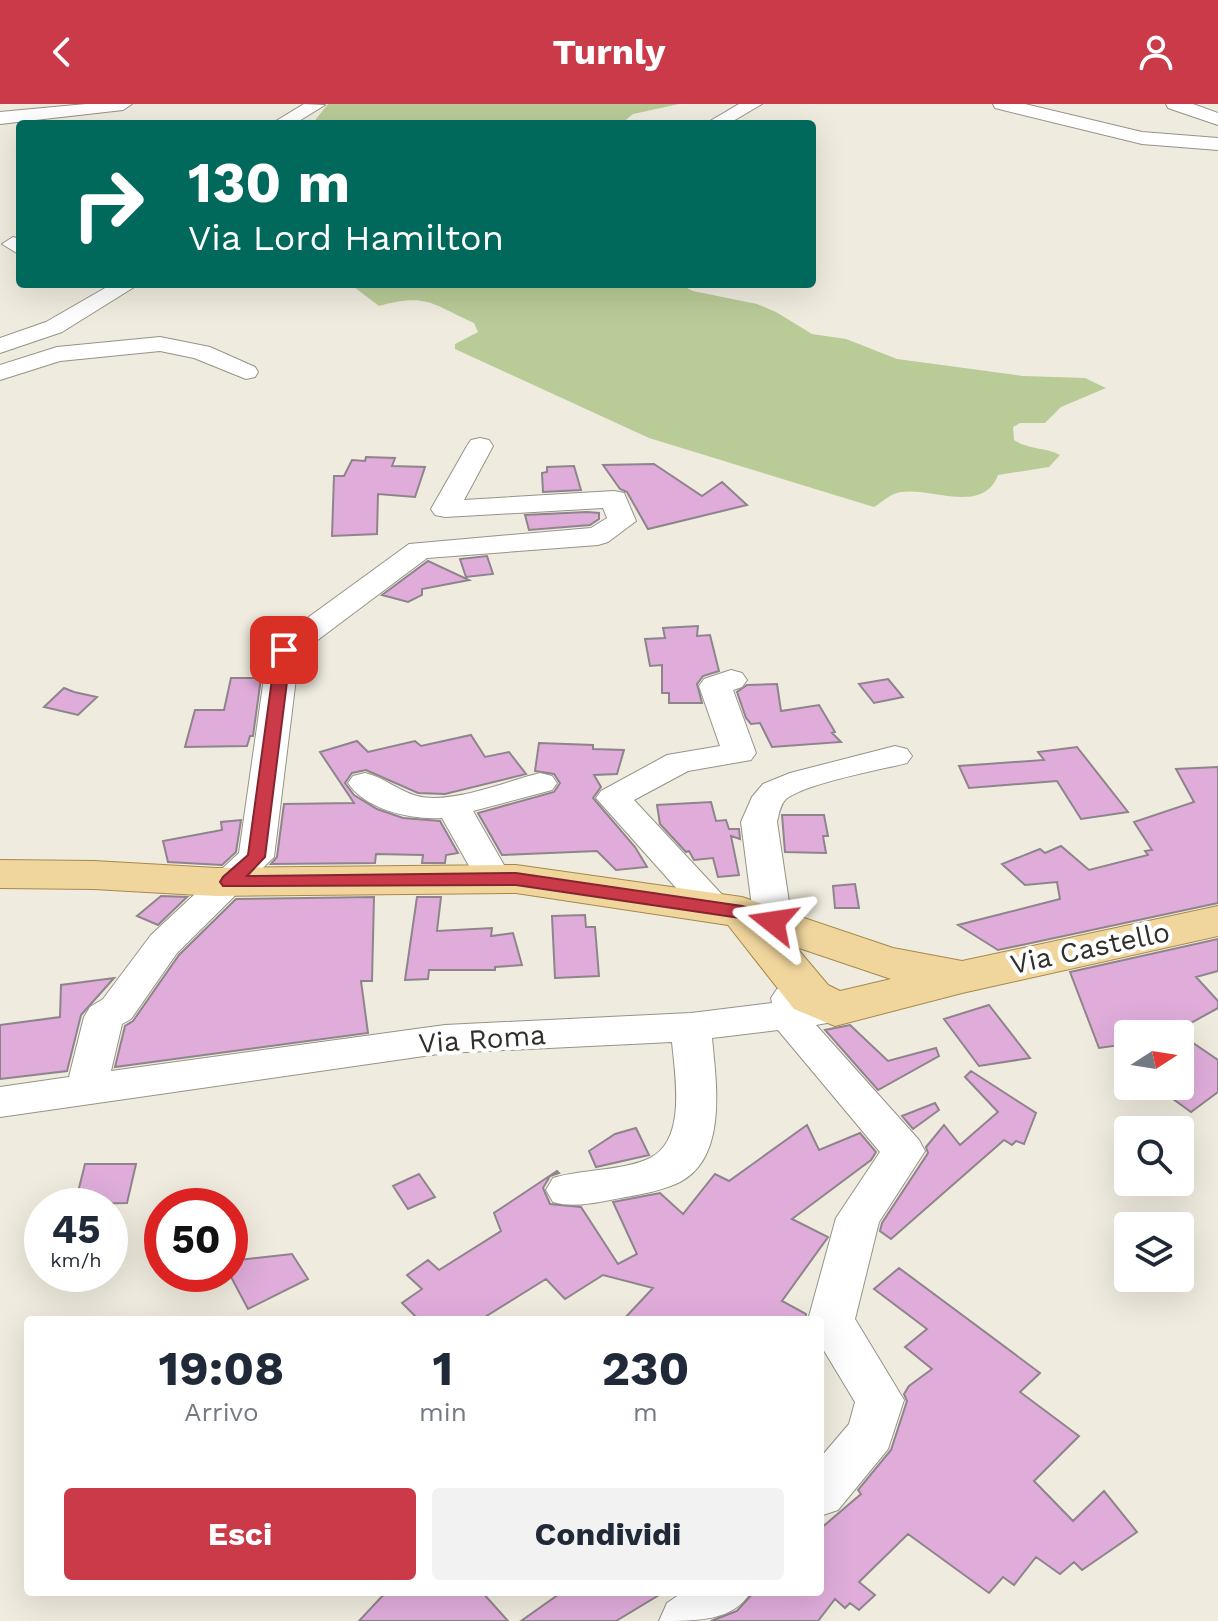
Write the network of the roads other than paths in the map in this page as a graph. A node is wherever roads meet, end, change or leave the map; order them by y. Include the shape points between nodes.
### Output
1 (123, 104) edge
2 (278, 104) edge
3 (317, 104) edge
4 (753, 104) edge
5 (1002, 104) edge
6 (1175, 104) edge
7 (0, 118) edge
8 (1218, 119) edge
9 (259, 120) dead end
10 (287, 120) edge
11 (720, 120) edge
12 (1218, 144) edge
13 (113, 288) edge
14 (0, 346) edge
15 (246, 372) dead end
16 (0, 373) edge
17 (480, 446) dead end
18 (731, 680) dead end
19 (895, 756) dead end
20 (365, 783) dead end
21 (540, 783) dead end
22 (453, 806) junction
23 (0, 874) edge
24 (494, 879) junction
25 (229, 882) junction
26 (1218, 921) edge
27 (752, 925) junction
28 (962, 977) joint
29 (849, 996) junction
30 (691, 1027) junction
31 (86, 1091) junction
32 (0, 1102) edge
33 (568, 1190) dead end
34 (824, 1489) edge
35 (720, 1596) edge
36 (686, 1621) edge

1 - 7 street
2 - 9 street
3 - 10 street
4 - 11 street
5 - 12 street via 1142,138
6 - 8 street
13 - 14 street via 54,327
15 - 16 street via 201,352 160,344 65,353
17 - 25 street via 445,509 614,499 622,521 598,536 419,550 284,650 256,857
18 - 27 street via 715,686 739,753 679,762 613,798
19 - 27 street via 802,780 775,791 764,804
20 - 22 street via 390,800 432,811
21 - 22 street
22 - 24 street
23 - 25 main road
24 - 25 main road
24 - 27 main road
25 - 31 street via 164,944 117,1009 104,1017
26 - 28 main road, Via Castello
27 - 29 main road via 811,997
27 - 29 main road via 839,945
28 - 29 main road, Via Roma
29 - 30 street, Via Roma
29 - 34 street via 797,1029 904,1151 858,1218 831,1321 880,1400 871,1434
30 - 31 street, Via Roma via 445,1039
30 - 33 street via 696,1107 683,1153 667,1169
31 - 32 street, Via Roma
35 - 36 street

